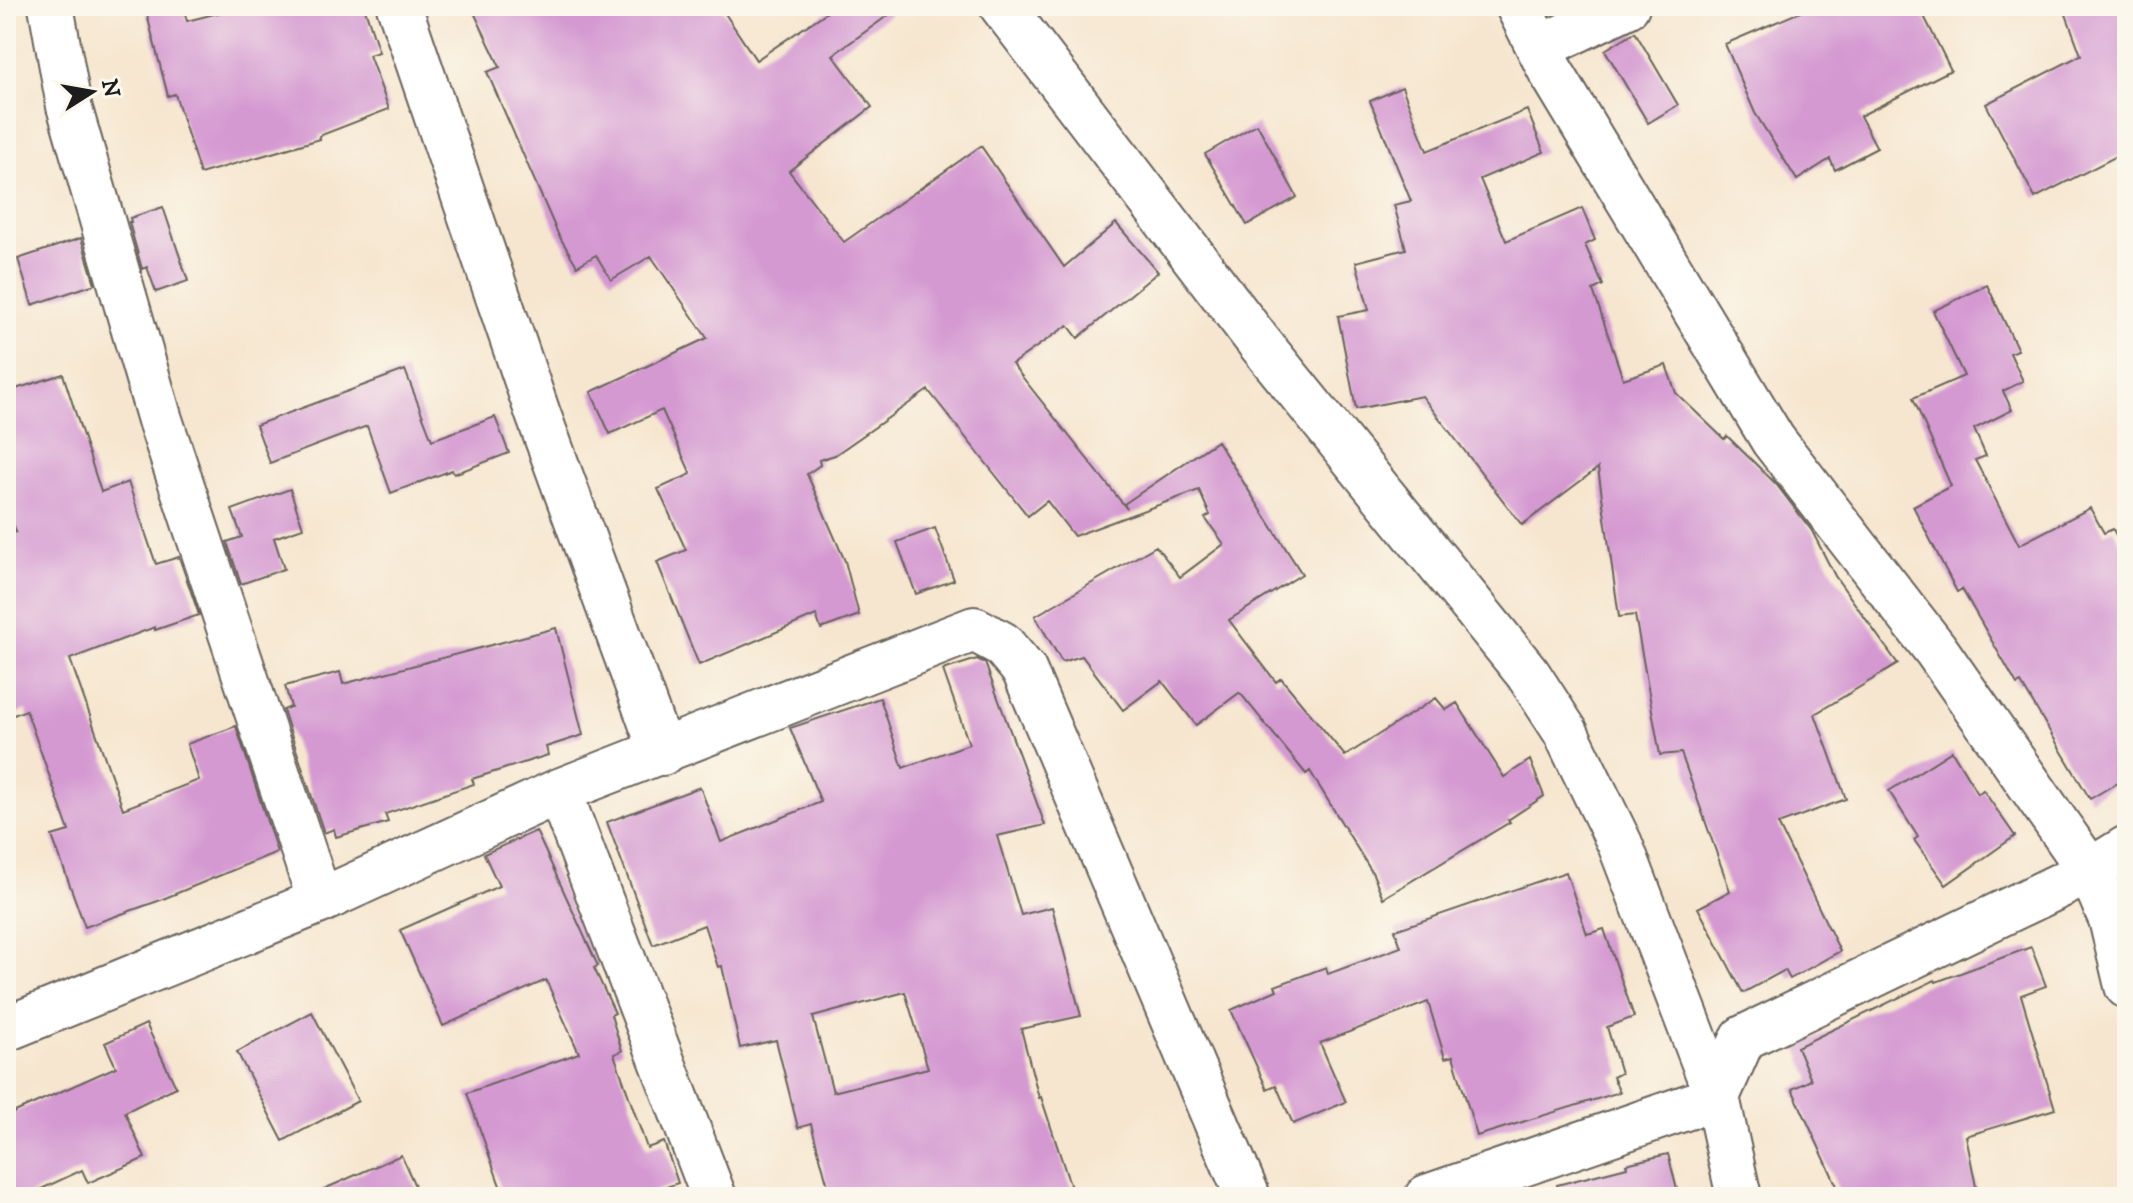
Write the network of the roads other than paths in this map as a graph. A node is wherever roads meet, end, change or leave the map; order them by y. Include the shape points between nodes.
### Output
1 (51, 6) edge
2 (399, 6) edge
3 (1002, 6) edge
4 (1518, 6) edge
5 (1627, 6) edge
6 (1539, 48) junction
7 (662, 753) junction
8 (559, 791) junction
9 (2127, 848) edge
10 (2090, 871) junction
11 (320, 901) junction
12 (2127, 986) edge
13 (6, 1029) edge
14 (1717, 1097) junction
15 (714, 1197) edge
16 (1248, 1197) edge
17 (1427, 1197) edge
18 (1739, 1197) edge

1 - 11 street via 69,106 160,420
2 - 7 street via 538,414
3 - 14 street via 1258,341 1550,708 1620,844
4 - 6 street
5 - 6 street
6 - 10 street via 1773,440 1936,650
7 - 8 street
7 - 16 street via 974,629 1002,644 1024,670
8 - 11 street
8 - 15 street
9 - 10 street
10 - 12 street via 2111,919
10 - 14 street via 1743,1038
11 - 13 street
14 - 17 street
14 - 18 street

